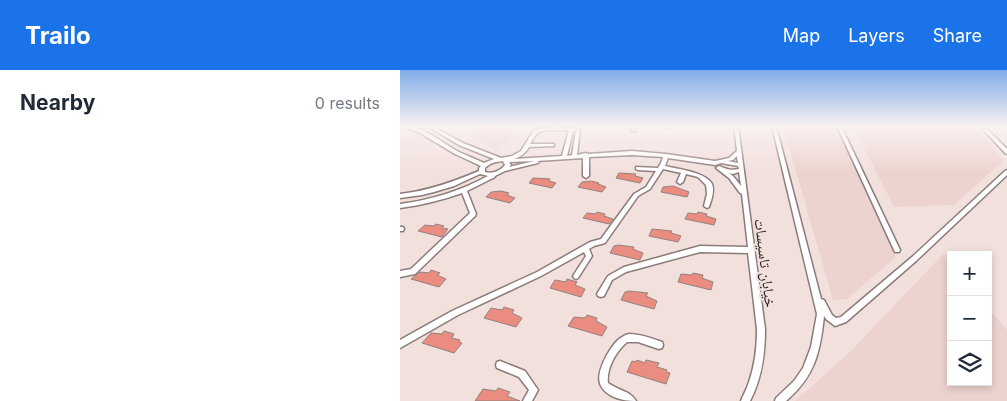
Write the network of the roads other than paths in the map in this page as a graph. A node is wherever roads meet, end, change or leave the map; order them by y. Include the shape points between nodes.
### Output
1 (437, 141) edge
2 (456, 141) edge
3 (530, 141) edge
4 (568, 141) edge
5 (577, 141) edge
6 (738, 141) edge
7 (778, 141) edge
8 (846, 141) edge
9 (997, 141) edge
10 (527, 146) junction
11 (552, 146) dead end
12 (739, 151) junction
13 (1007, 152) edge
14 (586, 155) junction
15 (574, 156) junction
16 (666, 156) junction
17 (564, 157) junction
18 (552, 158) junction
19 (504, 160) junction
20 (484, 164) junction
21 (720, 165) junction
22 (638, 168) dead end
23 (741, 168) junction
24 (660, 169) junction
25 (503, 171) junction
26 (482, 172) junction
27 (684, 172) junction
28 (1007, 172) edge
29 (497, 174) junction
30 (586, 176) dead end
31 (680, 182) dead end
32 (464, 190) junction
33 (414, 195) junction
34 (400, 196) edge
35 (744, 197) junction
36 (410, 205) junction
37 (400, 206) edge
38 (707, 206) dead end
39 (586, 248) junction
40 (751, 250) junction
41 (897, 250) dead end
42 (400, 274) edge
43 (576, 276) dead end
44 (601, 294) dead end
45 (818, 296) junction
46 (400, 344) edge
47 (659, 345) dead end
48 (500, 365) dead end
49 (527, 401) edge
50 (632, 401) edge
51 (745, 401) edge
52 (780, 401) edge

1 - 20 street via 457,154
2 - 19 street
3 - 10 street
4 - 17 street
5 - 15 street
6 - 12 street, خیابان تاسیسات
7 - 45 street
8 - 41 street
9 - 13 street
10 - 11 street
10 - 19 street via 518,156
12 - 21 street
12 - 23 street, خیابان تاسیسات
14 - 15 street
14 - 16 street via 632,153
14 - 30 street
15 - 17 street
16 - 21 street
16 - 24 street
17 - 18 street
18 - 19 street
18 - 25 street
19 - 20 street
19 - 25 street via 508,165
20 - 26 street
21 - 23 street via 733,172
21 - 35 street
22 - 24 street
23 - 35 street, خیابان تاسیسات
24 - 27 street
24 - 39 street via 648,188 636,195 604,241
25 - 29 street
26 - 29 street
26 - 33 street via 451,186
27 - 31 street
27 - 38 street via 700,176 709,184
28 - 45 street via 843,320 835,322 829,317
29 - 32 street
32 - 36 street
32 - 42 street via 473,214 413,272
33 - 34 street
33 - 36 street via 415,200
35 - 40 street, خیابان تاسیسات
36 - 37 street
39 - 43 street via 589,256
39 - 46 street
40 - 44 street via 700,249 624,270 610,278
40 - 51 street, خیابان تاسیسات via 761,351 757,374
45 - 52 street via 821,314 812,360 801,380
47 - 50 street via 634,338 625,339 617,346 603,373 602,382 606,388
48 - 49 street via 522,374 534,390

